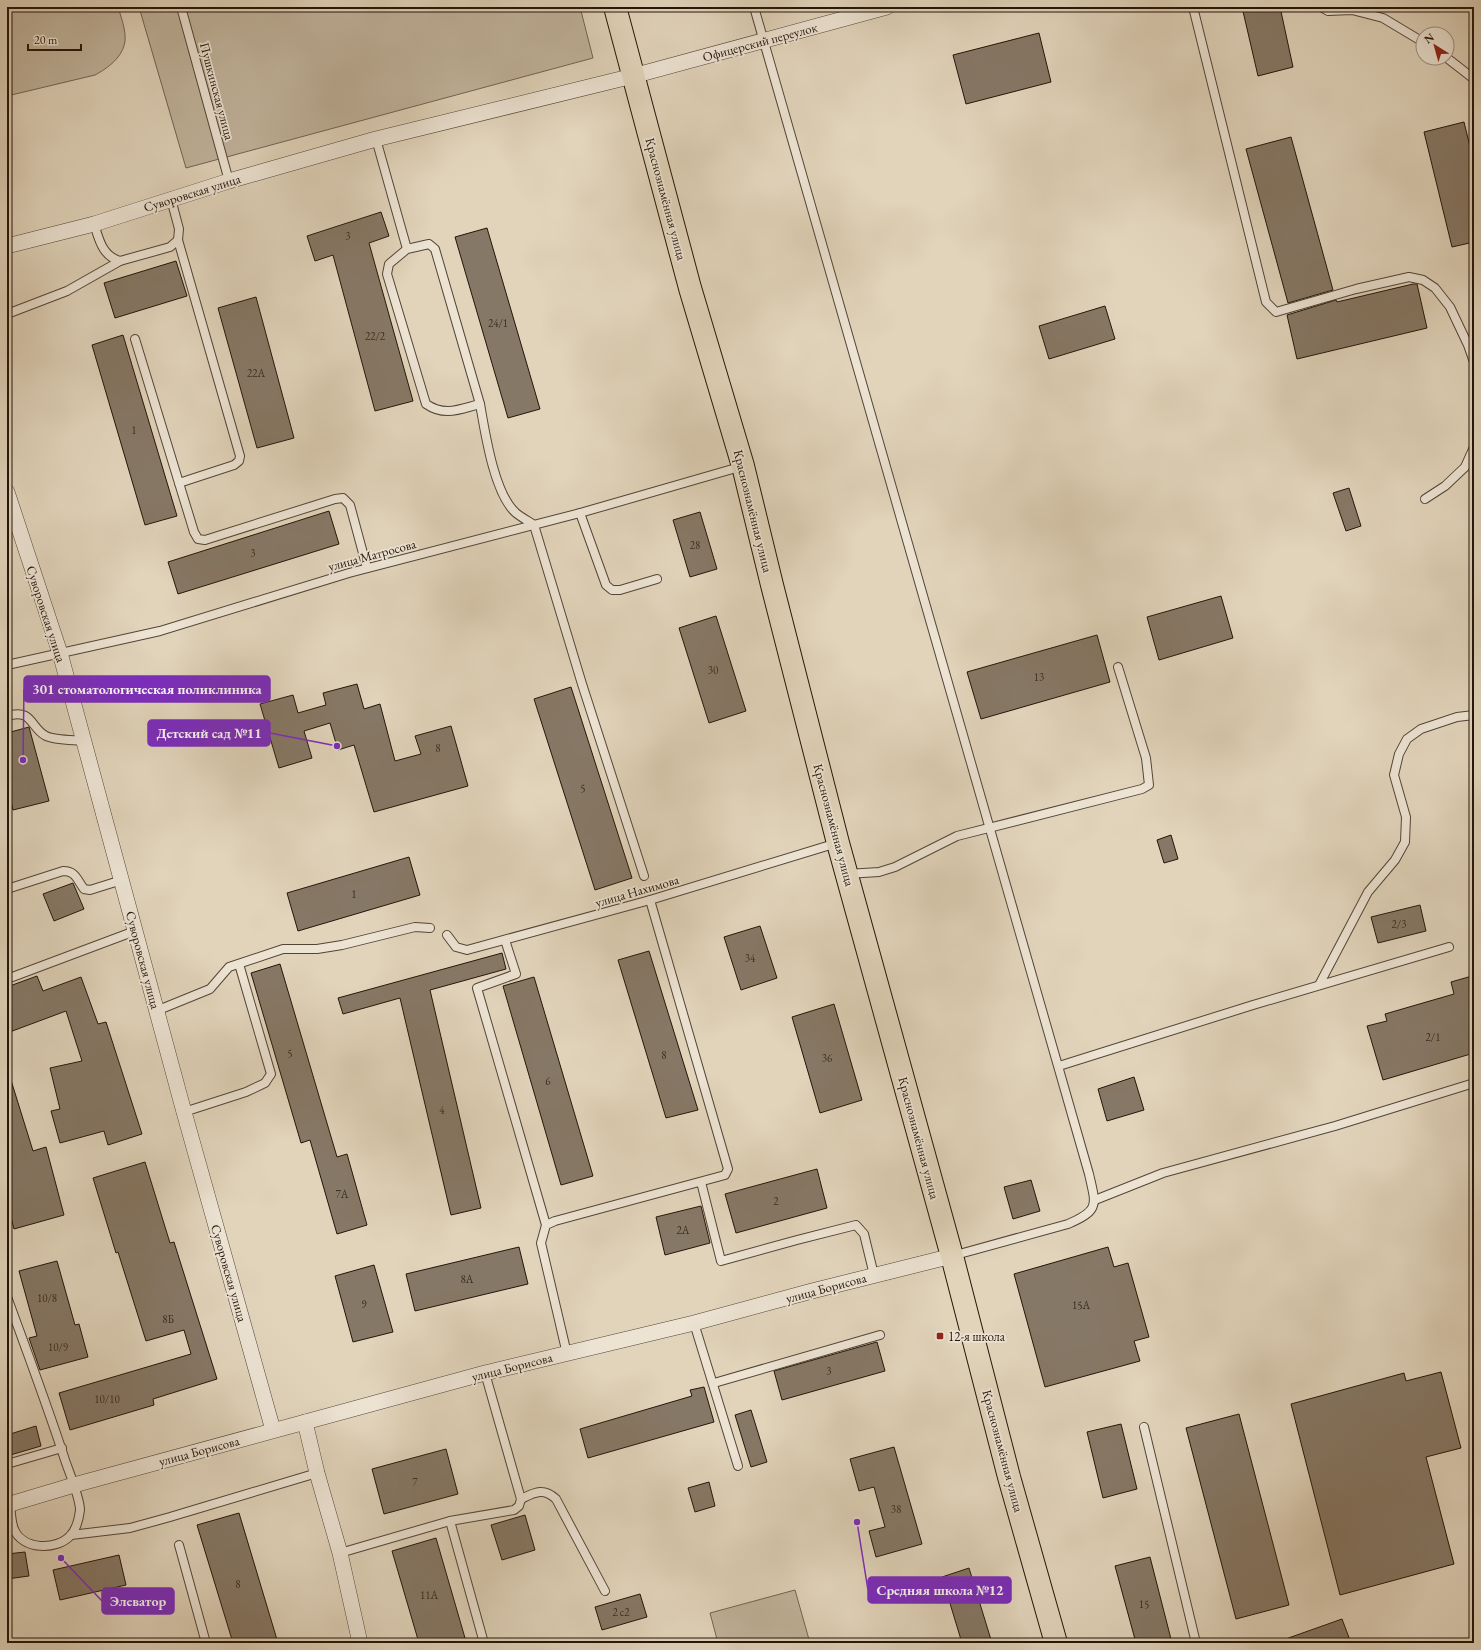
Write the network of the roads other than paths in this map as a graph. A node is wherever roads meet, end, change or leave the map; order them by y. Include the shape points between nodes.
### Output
1 (181, 7) edge
2 (615, 7) edge
3 (754, 7) edge
4 (887, 7) edge
5 (1193, 7) edge
6 (1321, 7) edge
7 (1415, 37) edge
8 (763, 42) junction
9 (1455, 64) edge
10 (633, 76) junction
11 (1474, 79) edge
12 (376, 139) junction
13 (229, 181) junction
14 (171, 199) junction
15 (94, 224) junction
16 (178, 240) junction
17 (7, 246) edge
18 (407, 249) junction
19 (120, 261) junction
20 (7, 314) edge
21 (135, 339) dead end
22 (1474, 362) edge
23 (480, 404) junction
24 (1474, 447) edge
25 (743, 466) junction
26 (179, 483) junction
27 (7, 492) edge
28 (1425, 499) dead end
29 (580, 512) junction
30 (534, 525) junction
31 (367, 568) junction
32 (657, 579) dead end
33 (60, 653) junction
34 (7, 665) edge
35 (1118, 666) dead end
36 (1474, 715) edge
37 (7, 716) edge
38 (83, 741) junction
39 (991, 828) junction
40 (838, 842) junction
41 (846, 874) junction
42 (644, 876) dead end
43 (122, 880) junction
44 (7, 889) edge
45 (650, 900) junction
46 (430, 928) dead end
47 (135, 931) junction
48 (447, 935) dead end
49 (505, 940) junction
50 (1449, 947) dead end
51 (239, 964) junction
52 (7, 978) edge
53 (1319, 985) junction
54 (156, 1011) junction
55 (1058, 1066) junction
56 (1474, 1083) edge
57 (184, 1112) junction
58 (701, 1182) junction
59 (1095, 1200) junction
60 (546, 1225) junction
61 (952, 1256) junction
62 (874, 1275) junction
63 (7, 1297) edge
64 (694, 1323) junction
65 (880, 1334) dead end
66 (567, 1354) junction
67 (485, 1373) junction
68 (714, 1383) junction
69 (305, 1422) junction
70 (1144, 1427) dead end
71 (273, 1430) junction
72 (62, 1448) junction
73 (7, 1464) edge
74 (738, 1466) dead end
75 (317, 1473) junction
76 (74, 1485) junction
77 (520, 1499) junction
78 (8, 1505) edge
79 (450, 1521) junction
80 (71, 1535) junction
81 (179, 1545) dead end
82 (340, 1553) junction
83 (605, 1591) dead end
84 (206, 1643) edge
85 (360, 1643) edge
86 (484, 1643) edge
87 (1056, 1643) edge
88 (1196, 1643) edge

1 - 13 lane, Пушкинская улица
2 - 10 main road, Краснознамённая улица
3 - 8 lane
4 - 8 street, Офицерский переулок
5 - 22 lane via 1266,302 1276,312 1409,277 1423,280 1435,288 1450,307
6 - 7 lane via 1328,12 1352,10 1383,18
8 - 10 street, Офицерский переулок
8 - 39 lane
9 - 11 lane
10 - 12 street, Офицерский переулок
10 - 25 main road, Краснознамённая улица via 690,288
12 - 13 street, Суворовская улица
12 - 18 lane
13 - 14 street, Суворовская улица
14 - 15 street, Суворовская улица
14 - 16 lane via 179,229
15 - 17 street, Суворовская улица
15 - 19 lane via 100,244 108,255
16 - 19 lane via 170,247
16 - 26 lane via 240,456 234,465
18 - 23 lane via 429,244 435,249
18 - 23 lane via 389,264 387,274 426,404 435,410 449,412
19 - 20 lane via 67,291
21 - 26 lane
23 - 30 lane via 491,461 502,491 515,512
24 - 28 lane via 1465,467 1445,486
25 - 29 lane, улица Матросова
25 - 40 main road, Краснознамённая улица
26 - 31 lane via 194,532 198,539 204,540 343,498 350,505
27 - 33 street, Суворовская улица
29 - 30 lane, улица Матросова
29 - 32 lane via 606,585 612,590 620,590
30 - 31 lane, улица Матросова
30 - 42 lane
31 - 33 lane, улица Матросова via 160,631
33 - 34 lane, улица Матросова
33 - 38 street, Суворовская улица
35 - 39 lane via 1146,758 1149,785 1142,789
36 - 53 lane via 1421,729 1407,739 1399,754 1394,775 1406,817 1405,842 1395,860 1368,892
37 - 38 lane via 14,714 32,720 37,729 47,737
38 - 43 street, Суворовская улица
39 - 41 lane via 958,836 895,867 879,872
39 - 55 lane
40 - 41 main road, Краснознамённая улица
40 - 45 lane, улица Нахимова
41 - 61 main road, Краснознамённая улица
43 - 44 lane via 90,890 84,889 70,871 63,871
43 - 47 street, Суворовская улица
45 - 49 lane, улица Нахимова
45 - 58 lane via 728,1169 725,1175
46 - 51 lane via 415,926 342,946 283,949
47 - 52 lane
47 - 54 street, Суворовская улица
48 - 49 lane, улица Нахимова via 456,947 467,950
49 - 60 lane via 516,974 477,988
50 - 53 lane
51 - 54 lane via 229,967 210,989
51 - 57 lane via 271,1074 265,1083 246,1092
53 - 55 lane
54 - 57 street, Суворовская улица
55 - 59 lane
56 - 59 lane via 1334,1126 1163,1173
57 - 71 street, Суворовская улица
58 - 60 lane
58 - 62 lane via 721,1261 856,1226 864,1234
59 - 61 lane via 1086,1215 1068,1224
60 - 66 lane via 541,1243
61 - 62 street, улица Борисова
61 - 87 main road, Краснознамённая улица via 1009,1477
62 - 64 street, улица Борисова
63 - 72 lane
64 - 66 street, улица Борисова
64 - 68 lane
65 - 68 lane
66 - 67 street, улица Борисова
67 - 69 street, улица Борисова
67 - 77 lane
68 - 74 lane
69 - 71 street, улица Борисова
69 - 75 street
70 - 88 lane
71 - 76 street, улица Борисова
72 - 73 lane
72 - 76 lane
75 - 80 lane via 136,1526
75 - 82 street
76 - 78 street, улица Борисова
76 - 80 lane via 80,1508 78,1522
77 - 79 lane via 519,1506 514,1510
77 - 83 lane via 542,1492 549,1493 556,1499
78 - 80 lane via 14,1529 25,1542 35,1546 49,1546
79 - 82 lane
79 - 86 lane
81 - 84 lane
82 - 85 street

